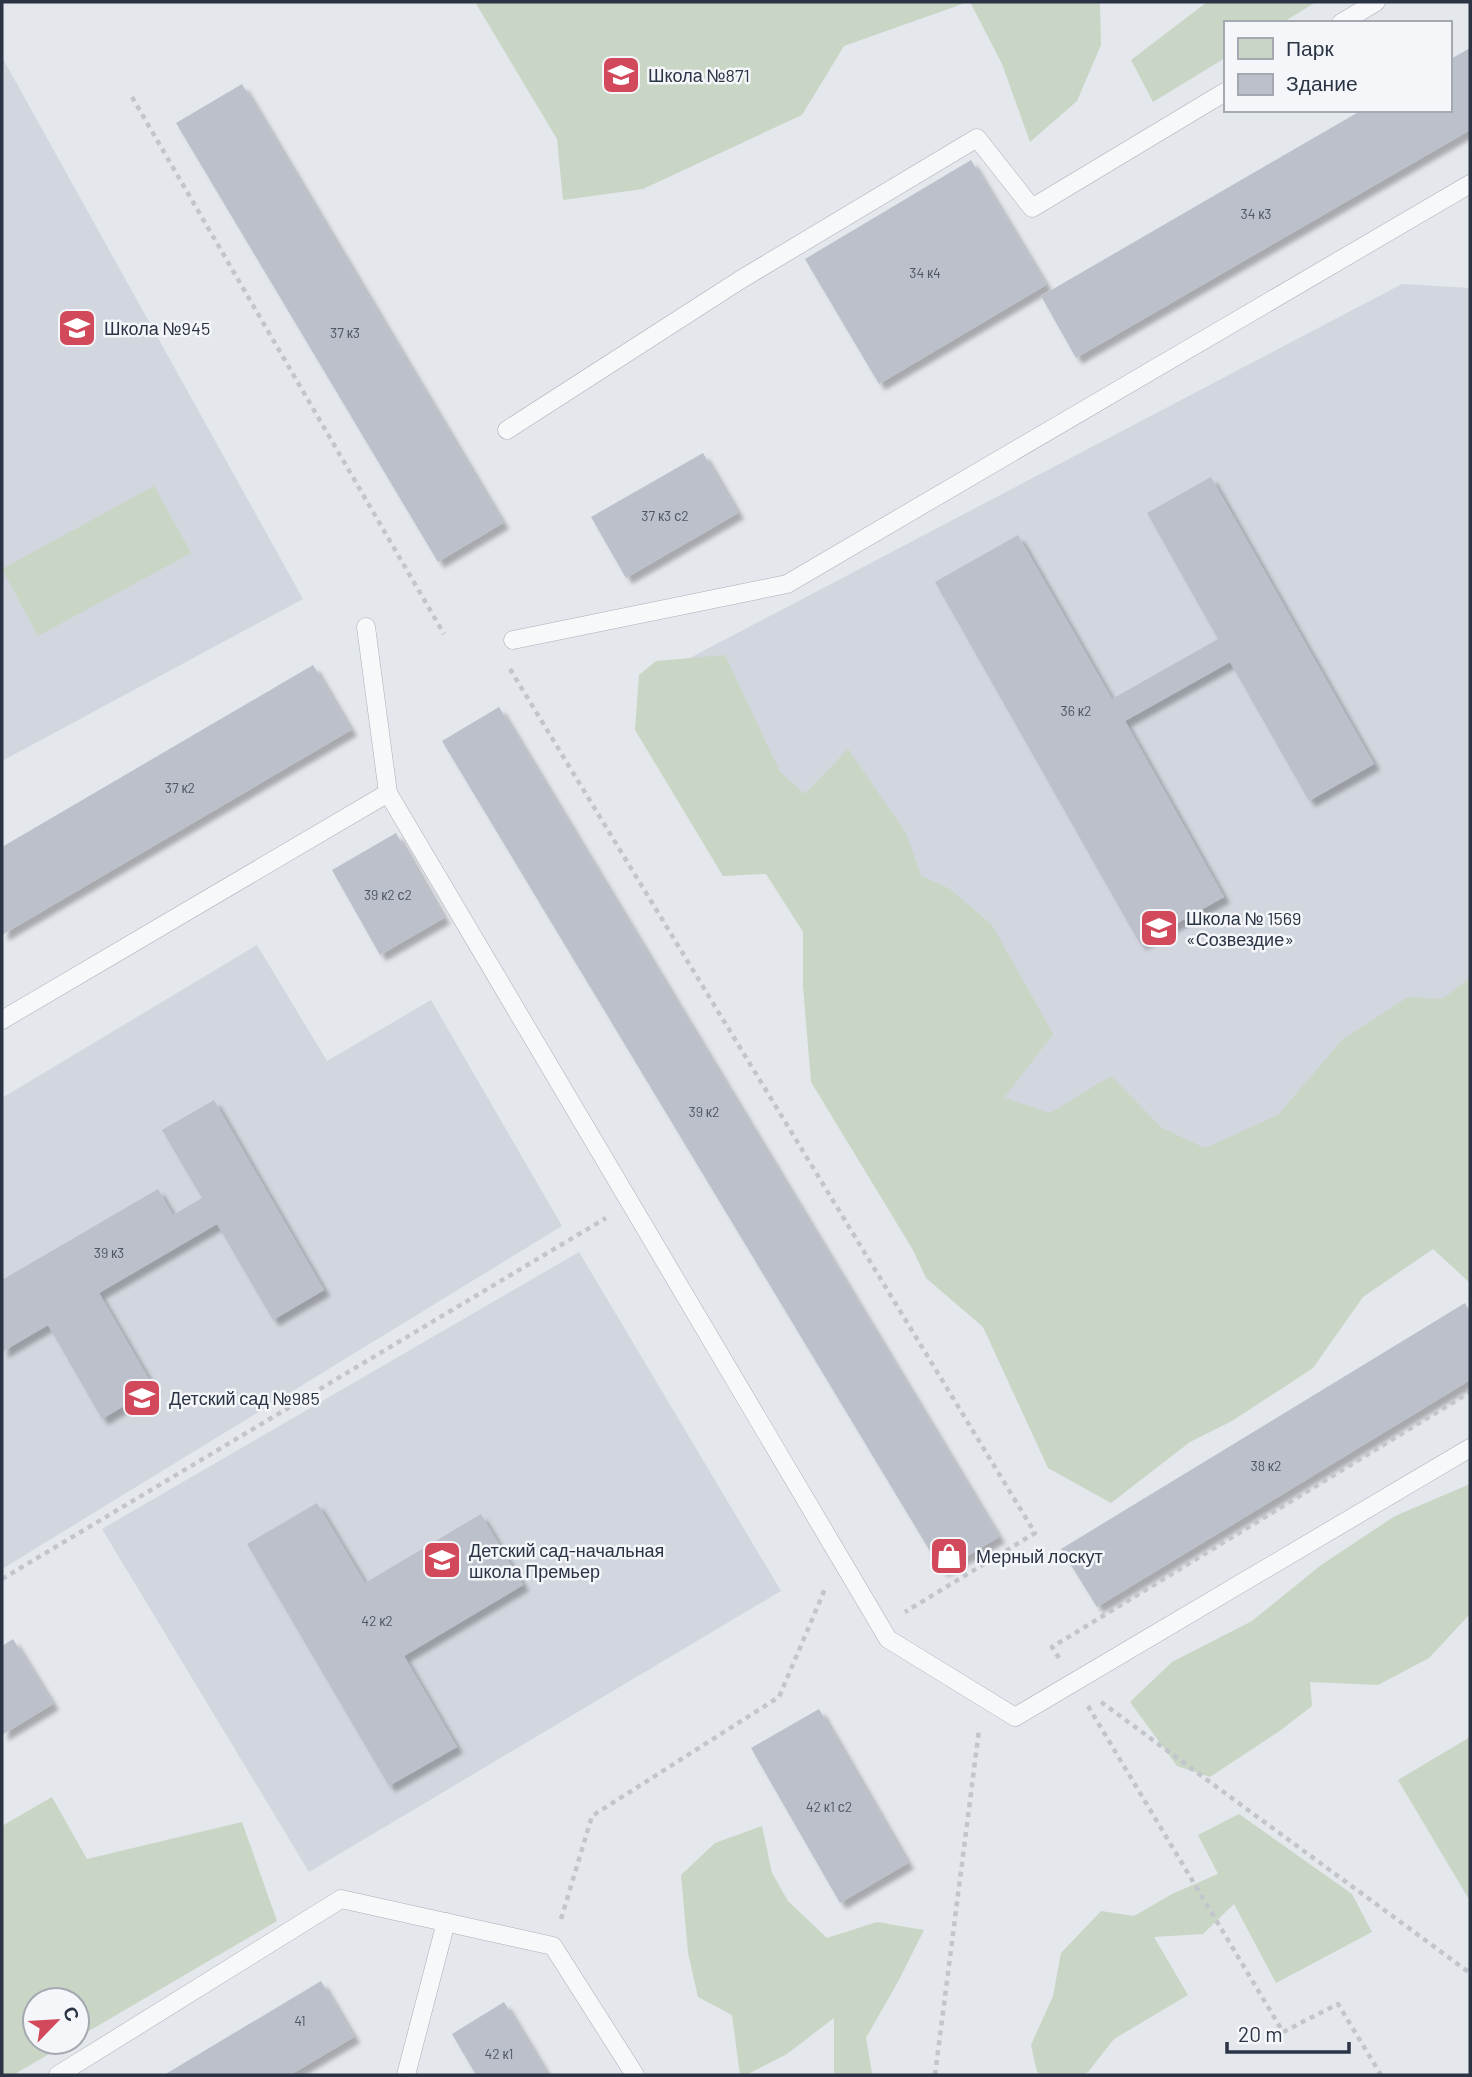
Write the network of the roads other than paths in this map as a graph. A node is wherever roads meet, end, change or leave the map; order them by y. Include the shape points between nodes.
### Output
1 (1376, 2) edge
2 (1344, 21) edge
3 (1224, 93) edge
4 (1470, 184) edge
5 (507, 430) dead end
6 (366, 627) dead end
7 (513, 640) dead end
8 (388, 793) junction
9 (2, 1020) edge
10 (1470, 1448) edge
11 (446, 1922) junction
12 (58, 2075) edge
13 (406, 2075) edge
14 (635, 2075) edge

1 - 2 lane
3 - 5 lane via 1031,208 977,138 740,280
4 - 7 lane via 787,584
6 - 8 lane
8 - 9 lane
8 - 10 lane via 888,1639 1015,1717
11 - 12 lane via 341,1899
11 - 13 lane
11 - 14 lane via 553,1946

